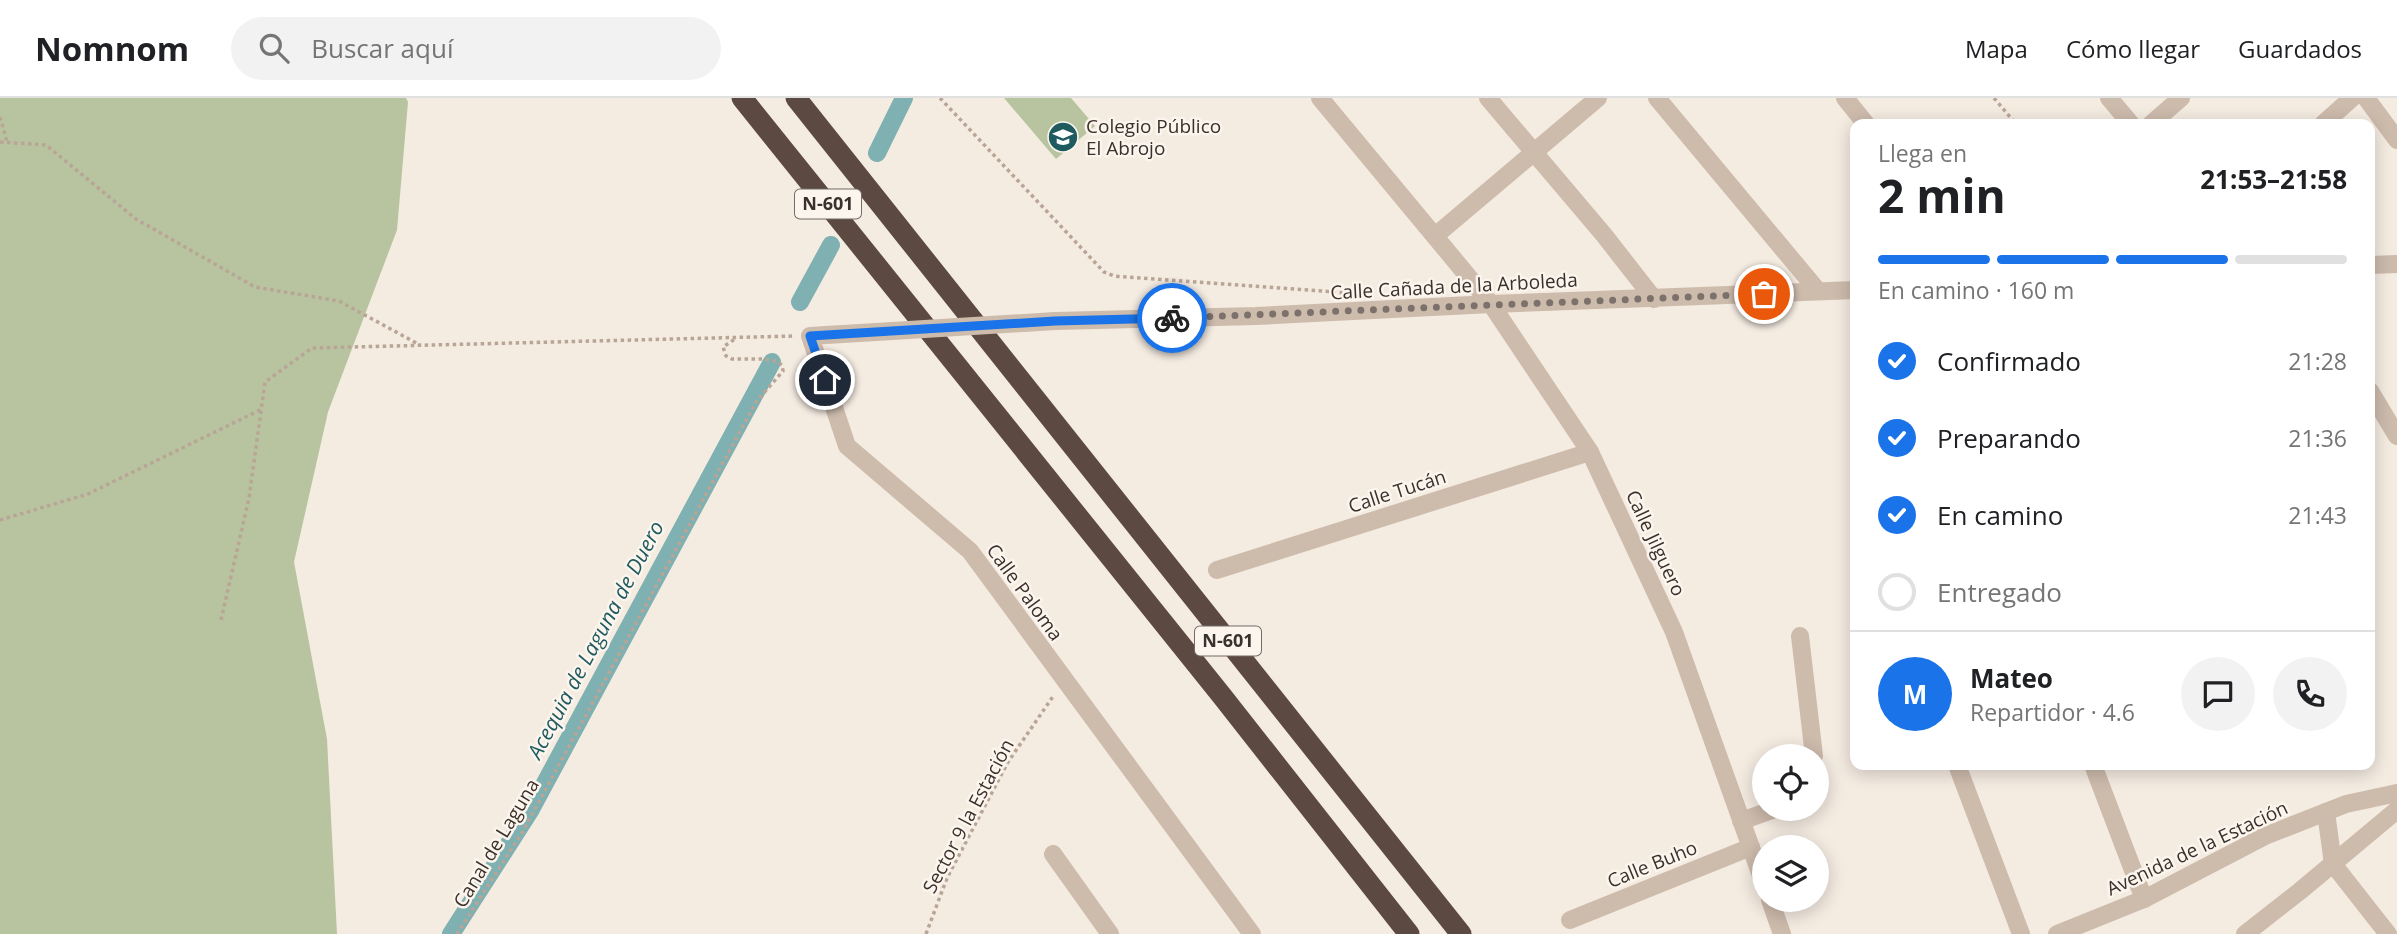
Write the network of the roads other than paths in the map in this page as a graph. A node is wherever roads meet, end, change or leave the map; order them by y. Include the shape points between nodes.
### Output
1 (742, 98) edge
2 (796, 98) edge
3 (1320, 98) edge
4 (1488, 98) edge
5 (1598, 98) edge
6 (1657, 98) edge
7 (1845, 98) edge
8 (2109, 98) edge
9 (2181, 98) edge
10 (2352, 98) edge
11 (2366, 98) edge
12 (1862, 119) edge
13 (2127, 119) edge
14 (2157, 119) edge
15 (2329, 119) edge
16 (2397, 139) edge
17 (1535, 153) junction
18 (1435, 236) junction
19 (2375, 266) edge
20 (2394, 269) edge
21 (1850, 290) edge
22 (1818, 291) junction
23 (1654, 299) junction
24 (1491, 304) junction
25 (810, 336) joint
26 (2375, 399) edge
27 (2397, 436) edge
28 (1590, 452) junction
29 (1217, 570) dead end
30 (1800, 636) dead end
31 (1813, 744) edge
32 (1959, 770) edge
33 (2095, 770) edge
34 (2397, 793) edge
35 (2397, 810) edge
36 (2326, 812) junction
37 (1752, 817) edge
38 (1741, 821) junction
39 (1751, 847) junction
40 (1752, 850) edge
41 (1053, 854) dead end
42 (2333, 864) junction
43 (2144, 899) junction
44 (1774, 912) edge
45 (1570, 920) dead end
46 (1110, 934) edge
47 (1252, 934) edge
48 (1409, 934) edge
49 (1461, 934) edge
50 (1782, 934) edge
51 (2021, 934) edge
52 (2057, 934) edge
53 (2245, 934) edge
54 (2388, 934) edge

1 - 48 highway, N-601
2 - 49 highway, N-601
3 - 18 street, Calle Jilguero
4 - 17 street
5 - 17 street
6 - 22 street
7 - 12 street
8 - 13 street
9 - 14 street
10 - 15 street
11 - 16 street
17 - 18 street
17 - 23 street
18 - 24 street, Calle Jilguero
19 - 20 street
21 - 22 street, Calle Cañada de la Arboleda
22 - 23 street, Calle Cañada de la Arboleda
23 - 24 street, Calle Cañada de la Arboleda
24 - 25 street, Calle Cañada de la Arboleda, bridge
24 - 28 street, Calle Jilguero
25 - 47 street, Calle Paloma via 847,446 970,551
26 - 27 street
28 - 29 street, Calle Tucán
28 - 38 street, Calle Jilguero via 1674,632
30 - 31 street
32 - 51 street
33 - 43 street
34 - 36 street, Avenida de la Estación
35 - 42 street
36 - 42 street
36 - 43 street, Avenida de la Estación via 2265,836
37 - 38 street
38 - 39 street, Calle Jilguero
39 - 40 street, Calle Jilguero
39 - 45 street, Calle Buho
41 - 46 street
42 - 53 street
42 - 54 street
43 - 52 street, Avenida de la Estación
44 - 50 street

